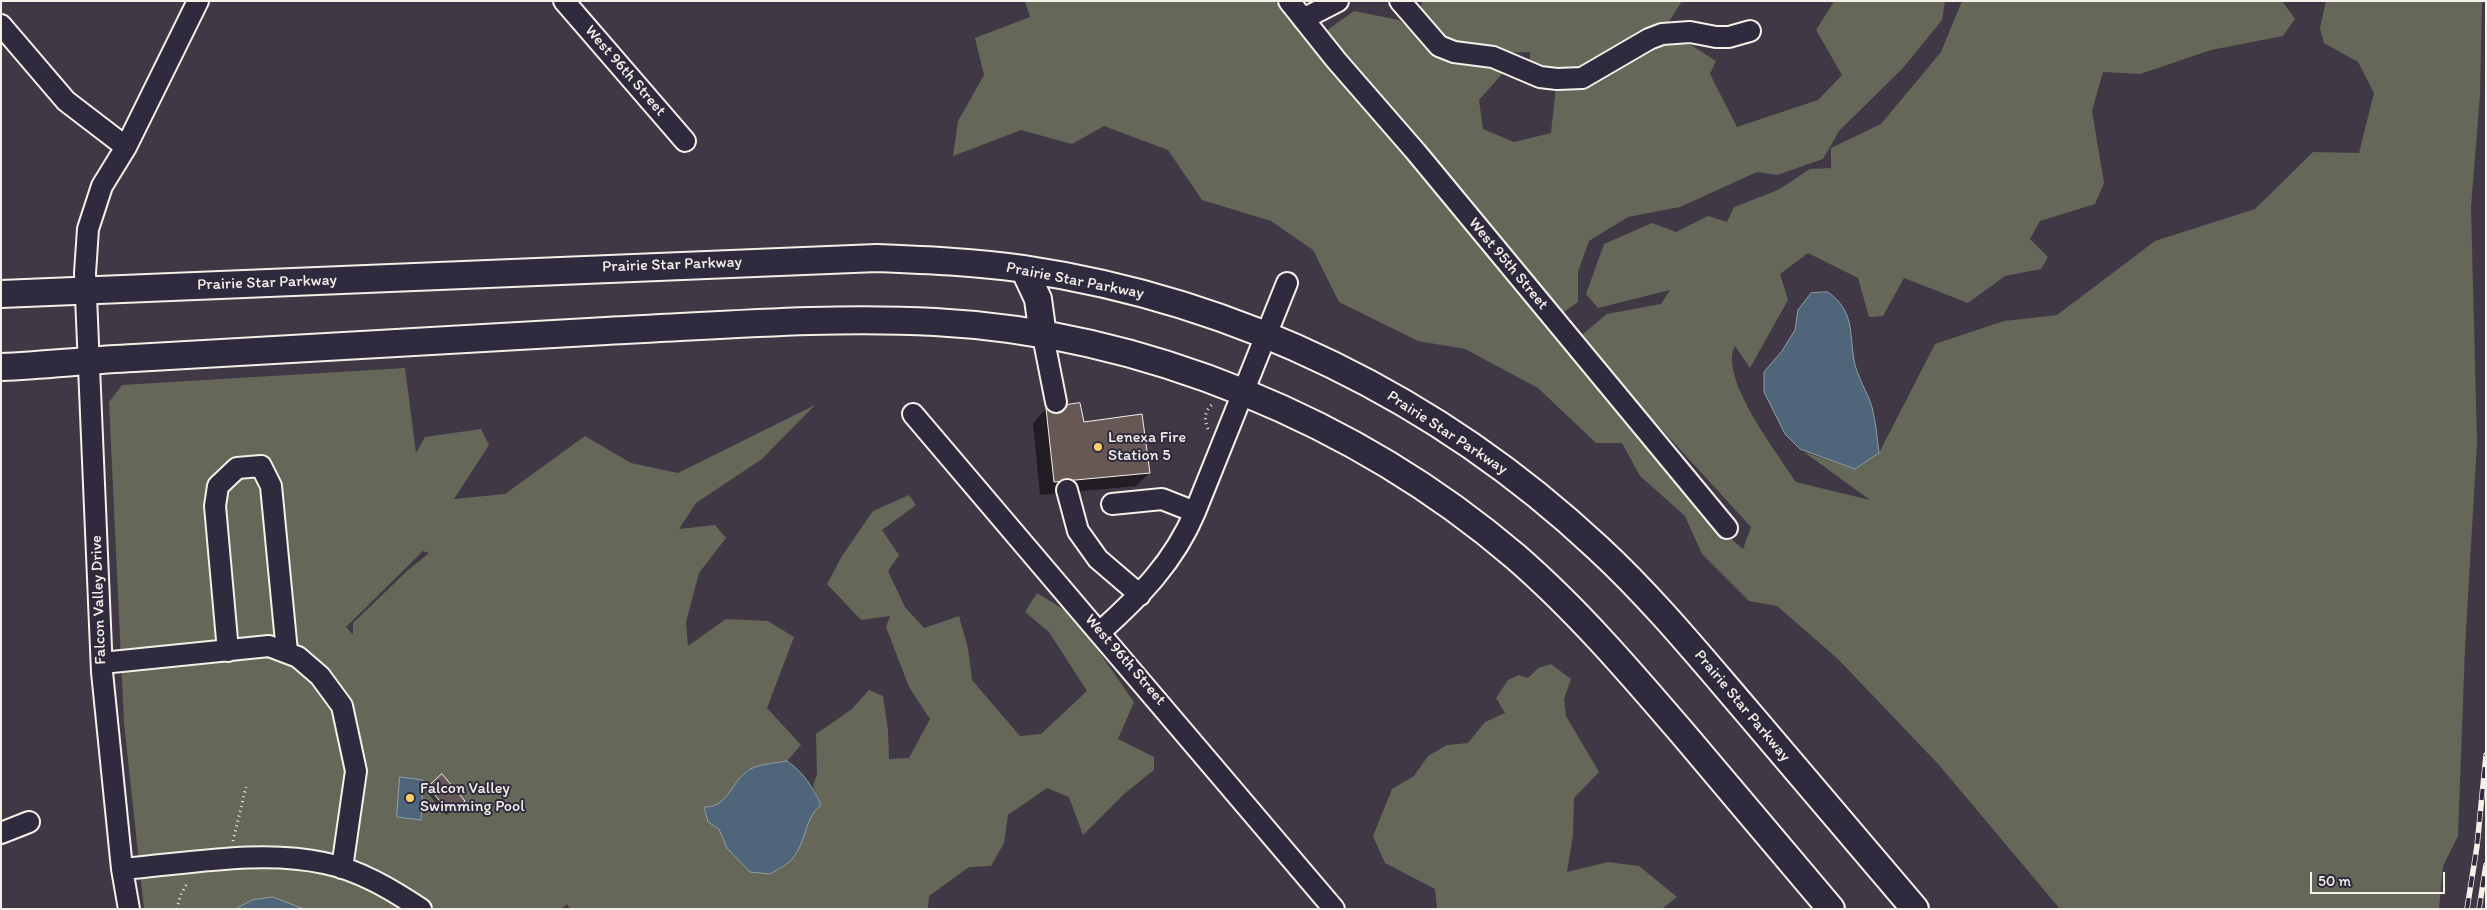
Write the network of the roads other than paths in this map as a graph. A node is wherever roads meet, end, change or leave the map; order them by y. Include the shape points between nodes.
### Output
1 (198, 1) edge
2 (564, 1) edge
3 (1289, 1) edge
4 (1338, 1) edge
5 (1400, 1) edge
6 (1303, 19) junction
7 (1, 25) edge
8 (1750, 30) dead end
9 (685, 141) dead end
10 (126, 147) junction
11 (1024, 270) junction
12 (1287, 283) dead end
13 (87, 291) junction
14 (1, 294) edge
15 (1267, 334) junction
16 (1043, 336) junction
17 (90, 362) junction
18 (1, 367) edge
19 (1244, 393) junction
20 (1056, 402) dead end
21 (913, 414) dead end
22 (1067, 490) dead end
23 (1112, 504) dead end
24 (1196, 512) junction
25 (1727, 528) dead end
26 (1140, 595) junction
27 (1100, 632) junction
28 (228, 650) junction
29 (287, 652) junction
30 (102, 662) junction
31 (29, 822) dead end
32 (1, 832) edge
33 (342, 868) junction
34 (122, 869) junction
35 (129, 909) edge
36 (421, 909) edge
37 (1334, 909) edge
38 (1831, 909) edge
39 (1915, 909) edge

1 - 10 street, Falcon Valley Drive
2 - 9 street, West 96th Street
3 - 6 street, West 95th Street
4 - 6 street
5 - 8 street via 1439,46 1454,52 1493,57 1540,77 1556,79 1582,78 1662,34 1690,32 1729,37
6 - 25 street, West 95th Street
7 - 10 street via 66,101
10 - 13 street, Falcon Valley Drive via 102,186 88,229
11 - 13 main road, Prairie Star Parkway via 954,261 877,258
11 - 15 main road, Prairie Star Parkway via 1157,297
11 - 16 main road via 1038,299
12 - 15 street
13 - 14 main road, Prairie Star Parkway
13 - 17 street, Falcon Valley Drive
15 - 19 street
15 - 39 main road, Prairie Star Parkway via 1398,399 1509,472 1558,512 1668,618
16 - 17 main road via 942,322 870,320 576,332
16 - 19 main road via 1181,369
16 - 20 street
17 - 18 main road
17 - 30 street, Falcon Valley Drive
19 - 24 street
19 - 38 main road via 1304,419 1401,473 1514,556 1570,607 1628,669
21 - 27 street, West 96th Street
22 - 26 street via 1078,531 1098,560
23 - 24 street via 1162,499
24 - 26 street via 1169,562
26 - 27 street
27 - 37 street, West 96th Street
28 - 29 street via 269,646
28 - 29 street via 215,506 218,486 238,468 261,466 271,486
28 - 30 street
29 - 33 street via 298,656 320,676 342,706 356,771
30 - 34 street, Falcon Valley Drive
31 - 32 street
33 - 34 street via 317,861 274,856
33 - 36 street via 374,881
34 - 35 street, Falcon Valley Drive

